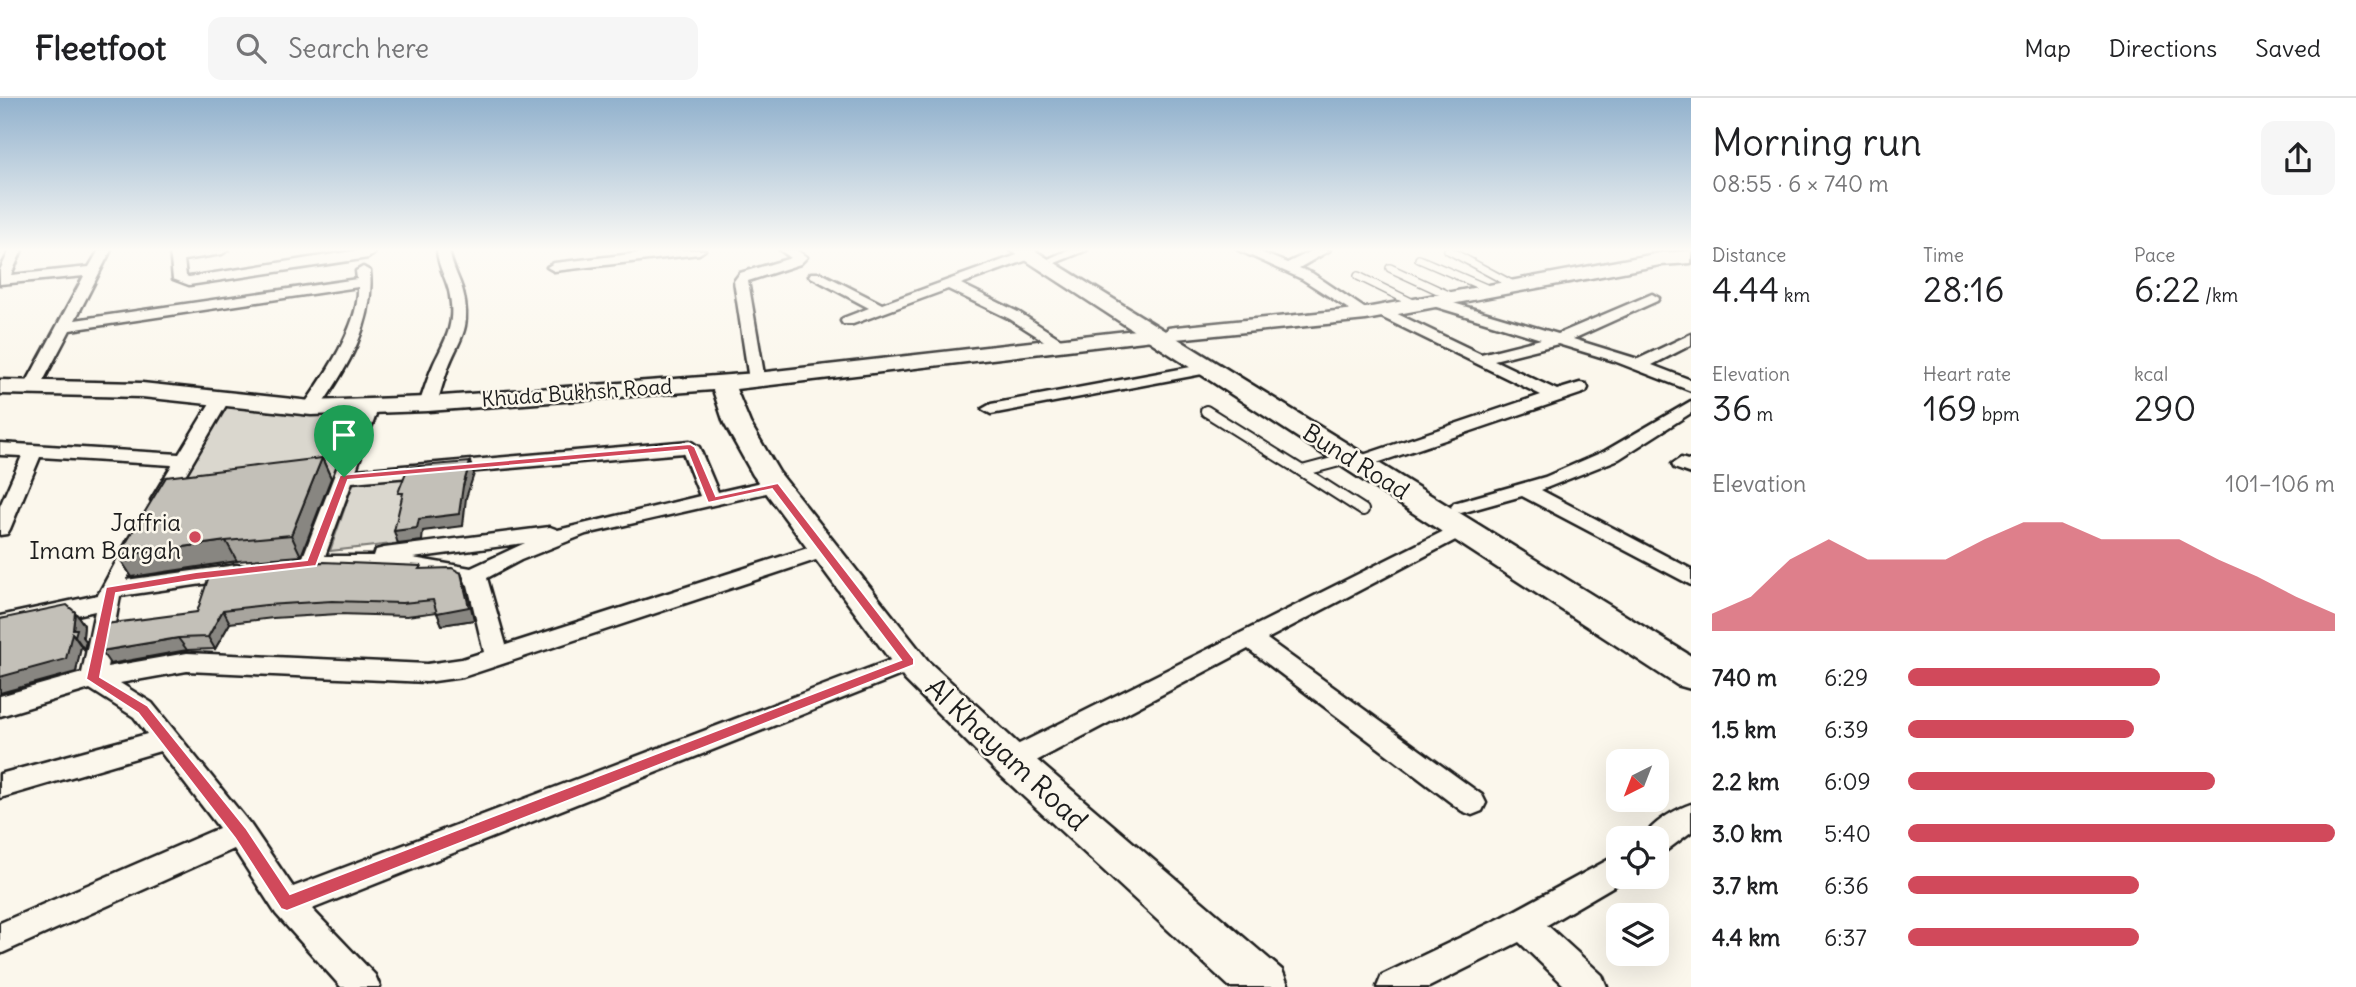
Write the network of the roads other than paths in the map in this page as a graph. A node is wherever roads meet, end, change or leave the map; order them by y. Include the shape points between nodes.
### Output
1 (83, 291) edge
2 (298, 291) edge
3 (365, 291) edge
4 (456, 291) edge
5 (741, 291) edge
6 (847, 291) edge
7 (928, 291) edge
8 (964, 291) edge
9 (1102, 291) edge
10 (1335, 291) edge
11 (1404, 291) edge
12 (1421, 291) edge
13 (1486, 291) edge
14 (1652, 298) dead end
15 (1435, 302) junction
16 (882, 309) junction
17 (1373, 312) junction
18 (848, 321) dead end
19 (66, 326) junction
20 (1164, 334) junction
21 (1560, 339) junction
22 (1691, 339) edge
23 (1059, 344) junction
24 (1480, 359) junction
25 (1639, 365) junction
26 (1206, 369) junction
27 (739, 381) junction
28 (1691, 386) edge
29 (0, 387) edge
30 (32, 387) junction
31 (1580, 388) dead end
32 (1556, 396) junction
33 (219, 402) dead end
34 (428, 404) junction
35 (370, 406) junction
36 (311, 408) junction
37 (991, 410) dead end
38 (1206, 411) dead end
39 (1686, 414) edge
40 (0, 449) edge
41 (34, 450) junction
42 (1363, 459) junction
43 (185, 460) junction
44 (1302, 471) junction
45 (344, 477) junction
46 (775, 485) junction
47 (1522, 488) junction
48 (712, 500) junction
49 (1363, 510) dead end
50 (1460, 518) junction
51 (0, 529) edge
52 (580, 529) junction
53 (824, 550) junction
54 (335, 562) junction
55 (312, 564) junction
56 (289, 566) edge
57 (263, 569) edge
58 (474, 576) junction
59 (1691, 578) edge
60 (110, 595) junction
61 (0, 624) edge
62 (1249, 638) junction
63 (1691, 649) edge
64 (497, 657) junction
65 (910, 662) junction
66 (1691, 674) edge
67 (93, 679) junction
68 (0, 706) edge
69 (167, 739) junction
70 (1011, 761) junction
71 (0, 786) edge
72 (1472, 803) dead end
73 (1691, 816) edge
74 (1669, 832) edge
75 (240, 833) junction
76 (1606, 875) edge
77 (287, 904) junction
78 (1522, 923) junction
79 (0, 939) edge
80 (363, 987) edge
81 (1265, 987) edge
82 (1394, 987) edge
83 (1590, 987) edge

1 - 19 street
2 - 19 street
3 - 36 street via 339,368
4 - 34 street via 456,338 440,365
5 - 27 street
6 - 16 street
7 - 16 street
8 - 23 street
9 - 20 main road, Bund Road
10 - 17 street
11 - 15 lane
12 - 15 lane
13 - 15 street, Khuda Bukhsh Road
14 - 21 street
15 - 17 street, Khuda Bukhsh Road
15 - 21 street
16 - 18 street
17 - 20 street, Khuda Bukhsh Road
17 - 24 street
19 - 30 street
20 - 23 street, Khuda Bukhsh Road
20 - 26 main road, Bund Road
20 - 42 main road, Bund Road
21 - 24 street
21 - 25 street
22 - 25 street
23 - 27 street, Khuda Bukhsh Road
24 - 32 street
25 - 28 street
26 - 37 street
26 - 42 main road, Bund Road
27 - 34 street, Khuda Bukhsh Road
27 - 46 street, Al Khayam Road via 737,423
29 - 30 street, Khuda Bukhsh Road
30 - 36 street, Khuda Bukhsh Road via 142,390
31 - 32 street
32 - 42 street
33 - 43 street
34 - 35 street, Khuda Bukhsh Road
35 - 36 street, Khuda Bukhsh Road
35 - 45 street
38 - 44 lane
39 - 47 street via 1612,455 1552,481
40 - 41 street
41 - 43 street
41 - 51 street
42 - 44 lane
42 - 50 main road, Bund Road
43 - 60 street
44 - 49 lane
45 - 48 street via 690,447
45 - 55 street
46 - 48 street
46 - 53 street, Al Khayam Road
47 - 50 street
47 - 59 street
48 - 52 street
50 - 62 street
50 - 63 main road, Bund Road
50 - 66 main road, Bund Road
52 - 54 street
52 - 58 street
53 - 64 street
53 - 65 street, Al Khayam Road
54 - 55 street
54 - 58 street via 436,566
55 - 56 street
57 - 60 street
58 - 64 street
60 - 61 street
60 - 67 street
62 - 70 street
62 - 72 street
64 - 67 street via 427,673 187,662
65 - 70 street, Al Khayam Road
65 - 77 street
67 - 68 street
67 - 69 street via 143,709
69 - 71 street
69 - 75 street
70 - 81 street, Al Khayam Road
73 - 74 street
75 - 77 street
75 - 79 street
76 - 78 street
77 - 80 street
78 - 82 street
78 - 83 street

